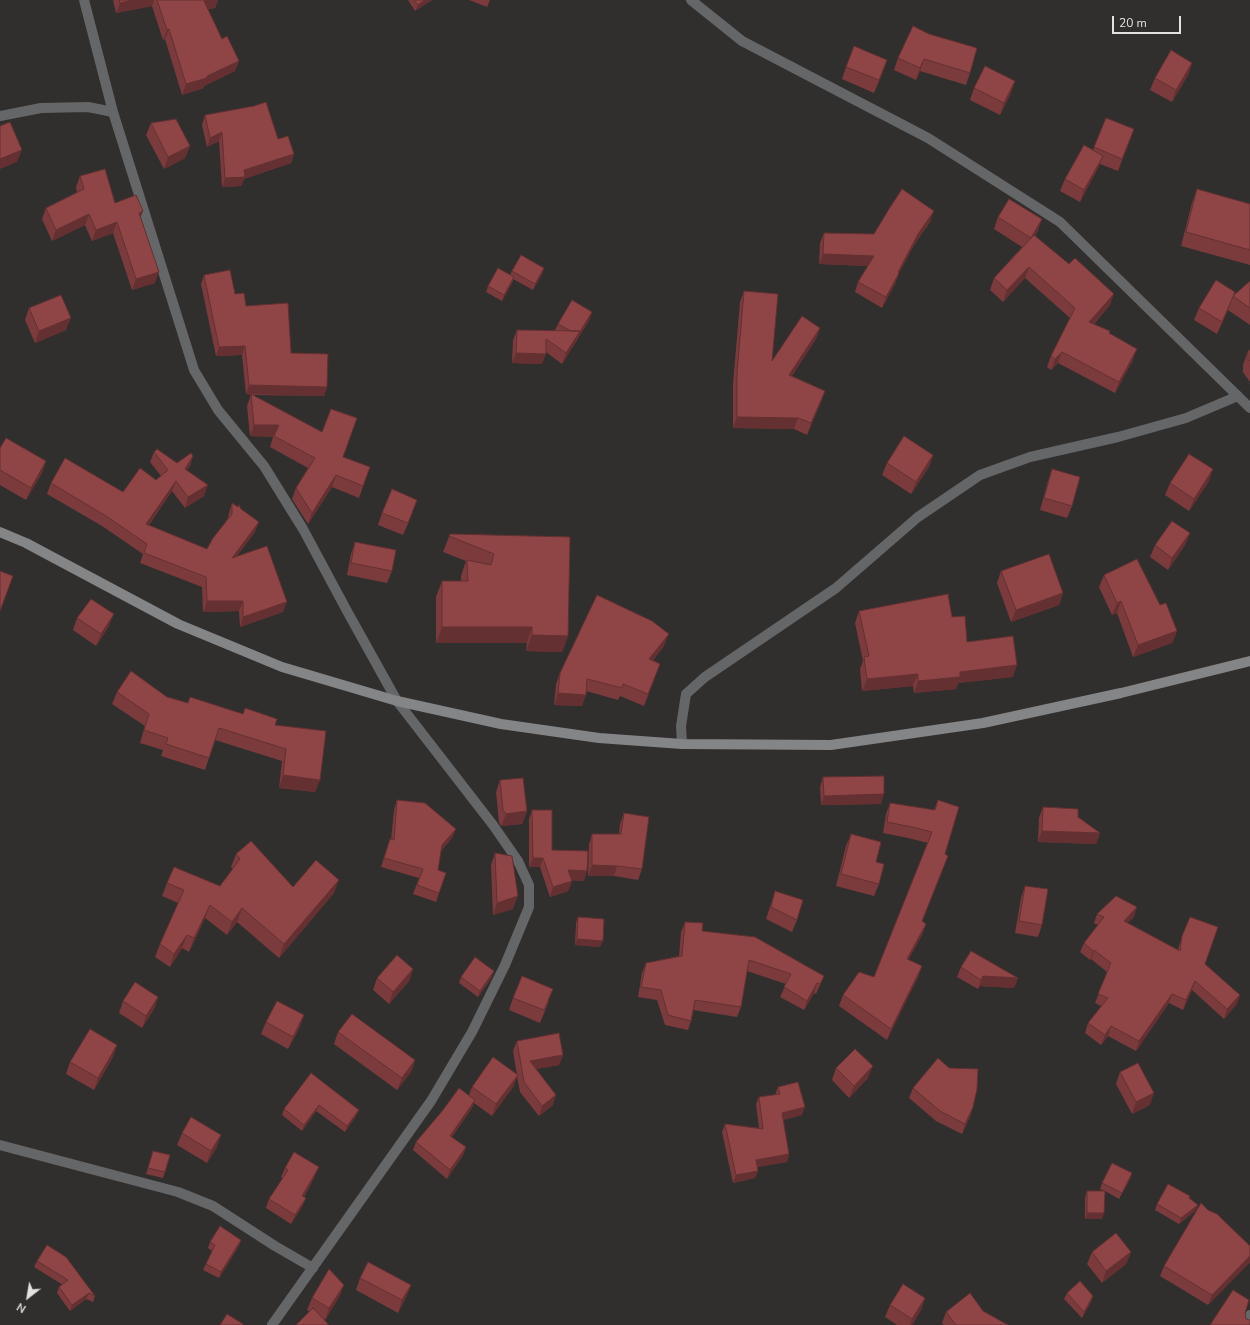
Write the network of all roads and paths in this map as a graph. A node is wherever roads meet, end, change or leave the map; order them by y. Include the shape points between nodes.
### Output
1 (84, 0) edge
2 (691, 0) edge
3 (113, 112) junction
4 (0, 116) edge
5 (1238, 396) junction
6 (1250, 408) edge
7 (0, 532) edge
8 (1250, 661) edge
9 (397, 701) junction
10 (682, 744) junction
11 (0, 1145) edge
12 (313, 1268) junction
13 (1250, 1315) edge
14 (272, 1325) edge
15 (1247, 1325) edge

1 - 3 street
2 - 5 street via 742,40 928,138 1060,222
3 - 4 street via 88,107 41,108
3 - 9 street via 194,370 218,410 264,466 303,529
5 - 6 street
5 - 10 street via 1186,418 1118,437 1030,456 980,475 918,517 836,588 706,677 686,694 681,726
7 - 9 main road via 26,543 178,624 282,667
8 - 10 main road via 983,723 831,745
9 - 10 main road via 501,724 599,738
9 - 12 street via 493,825 518,862 529,886 529,907 479,1018 432,1101
11 - 12 street via 178,1192 213,1206
12 - 14 street
13 - 15 street

